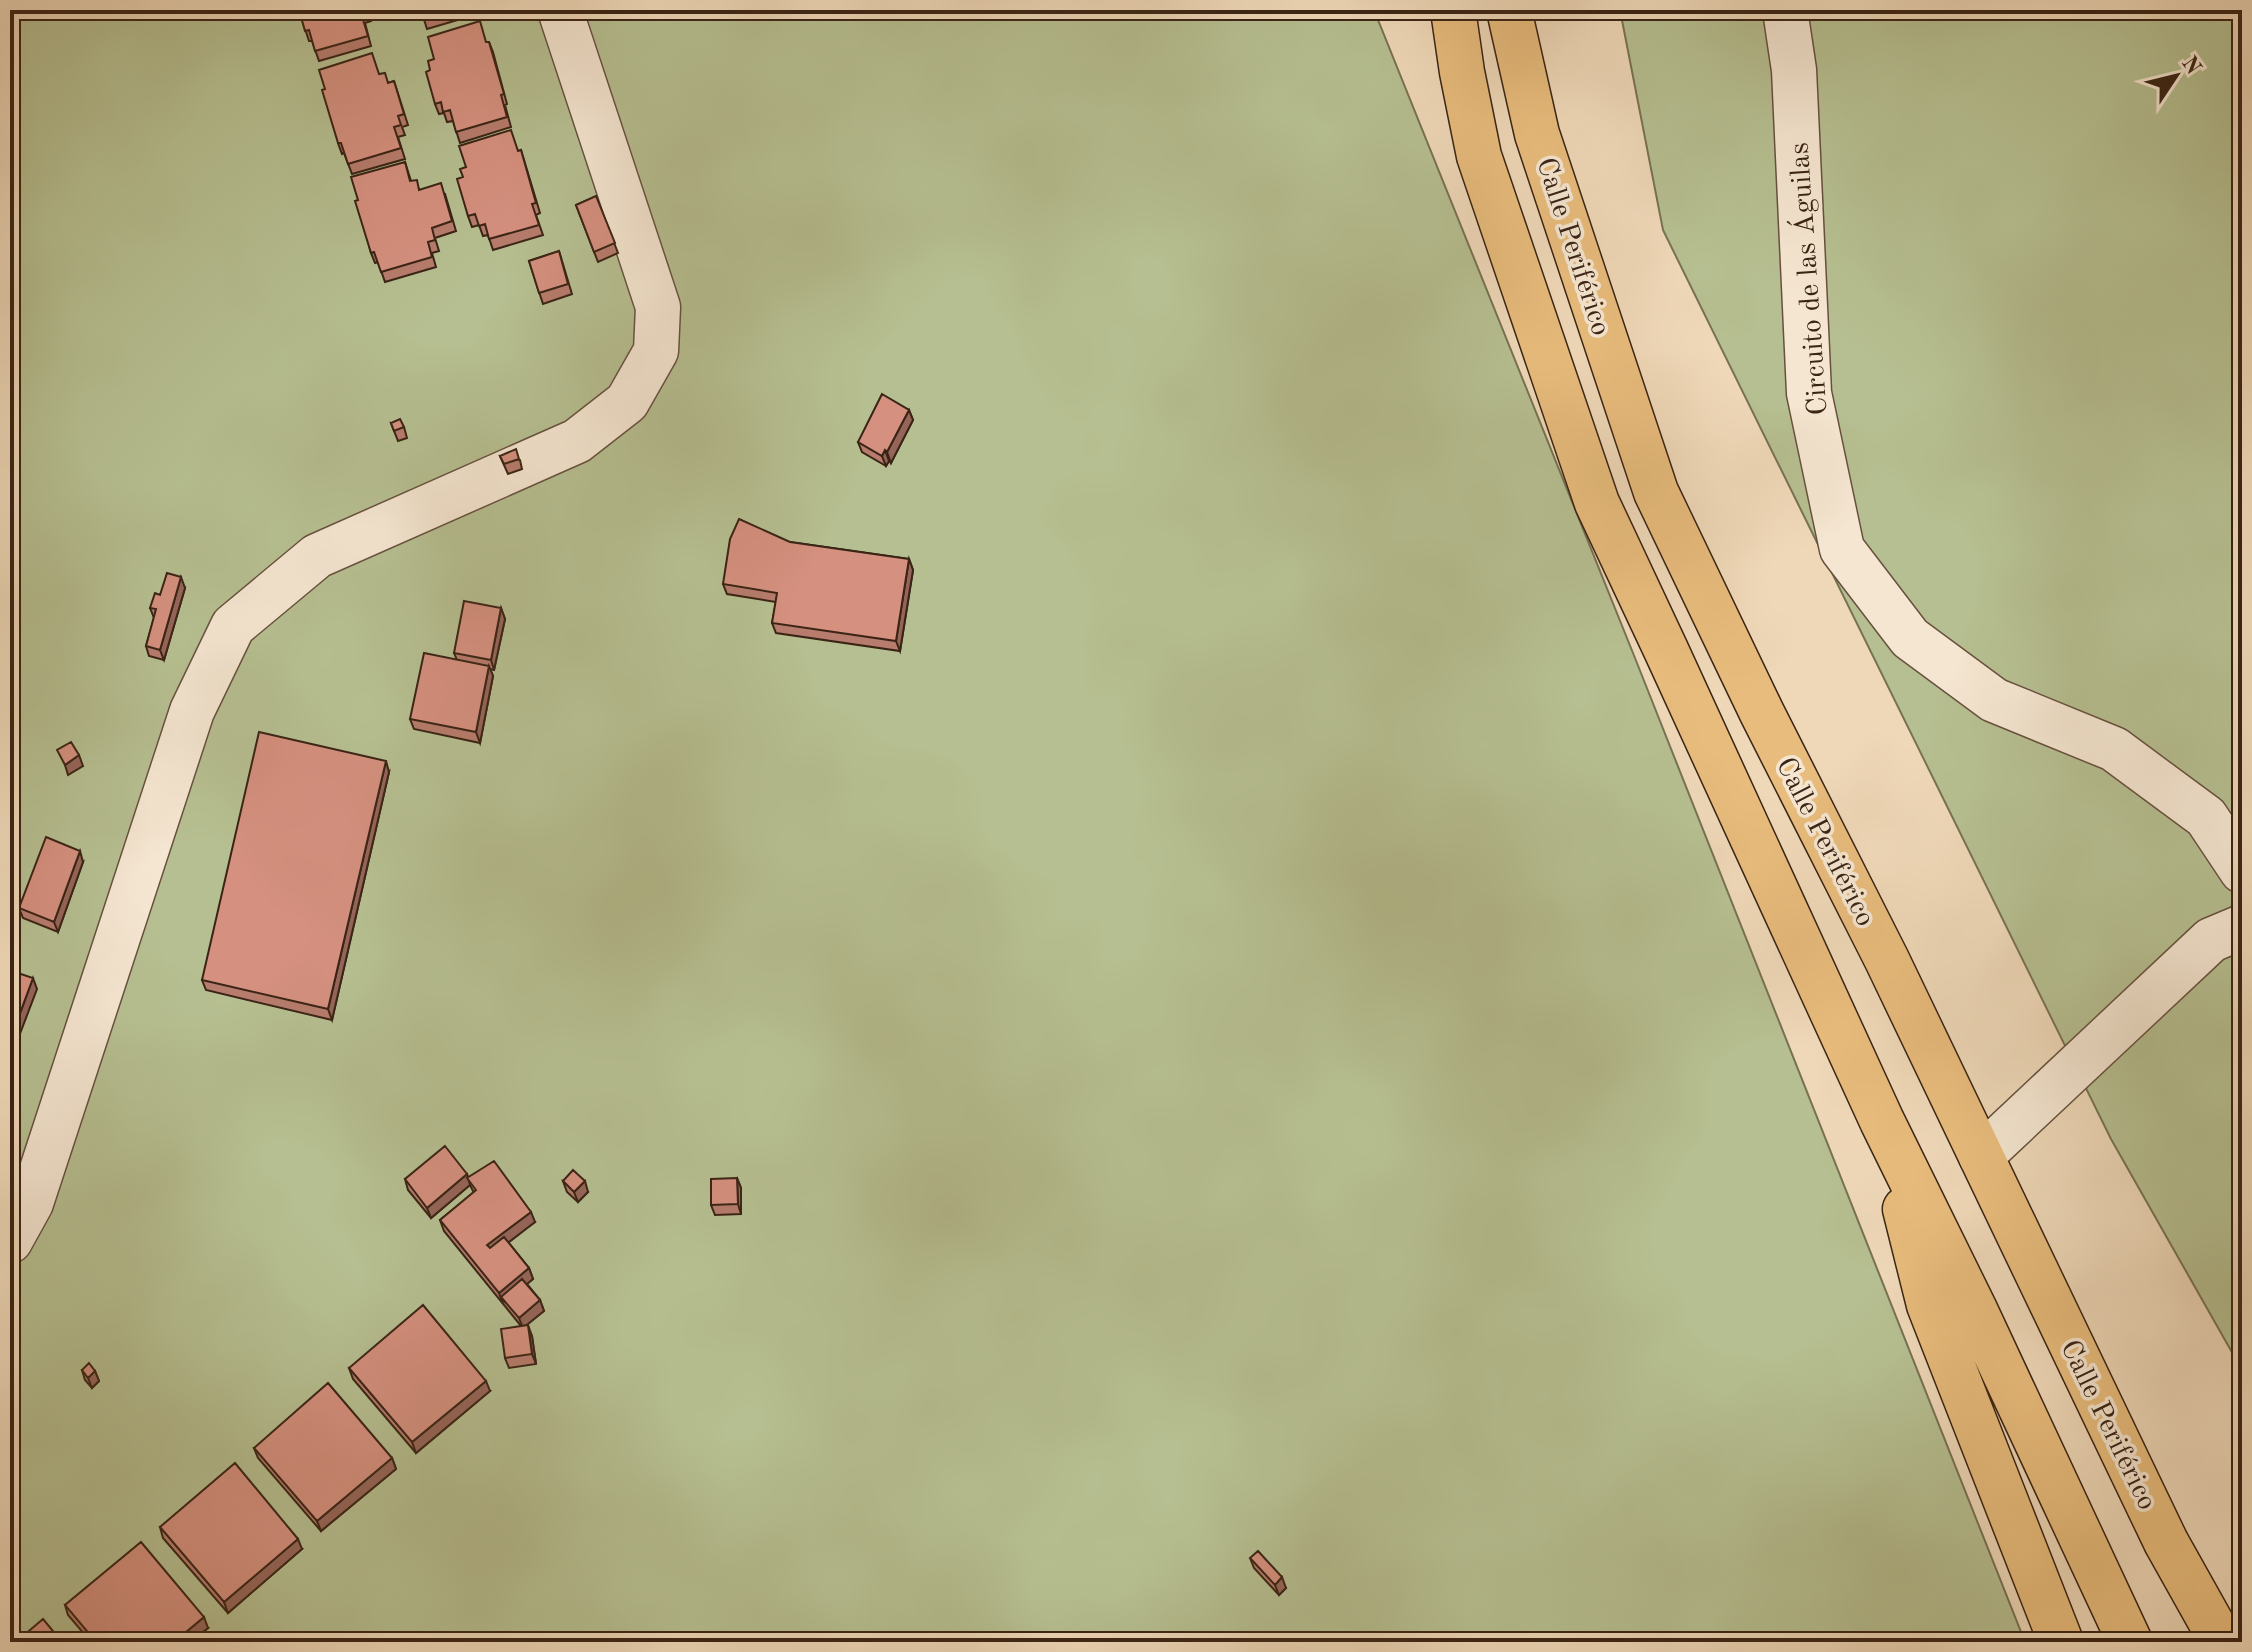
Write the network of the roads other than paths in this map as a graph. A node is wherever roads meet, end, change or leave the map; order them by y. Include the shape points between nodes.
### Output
1 (560, 10) edge
2 (1453, 10) edge
3 (1509, 10) edge
4 (1785, 10) edge
5 (2242, 871) edge
6 (2242, 927) edge
7 (1882, 1121) junction
8 (1981, 1156) junction
9 (10, 1241) edge
10 (2061, 1642) edge
11 (2130, 1642) edge
12 (2222, 1642) edge

1 - 9 street via 658,307 656,351 627,402 577,441 317,556 233,626 192,711 31,1203
2 - 7 highway via 1479,156 1597,503
3 - 8 highway, Calle Periférico via 1537,134 1656,492
4 - 5 street, Circuito de las Águilas via 1794,70 1809,393 1842,549 1910,638 1994,700 2114,749 2206,817
6 - 8 street via 2211,940
7 - 10 highway via 1929,1305
7 - 11 highway
8 - 12 highway, Calle Periférico via 2166,1542

